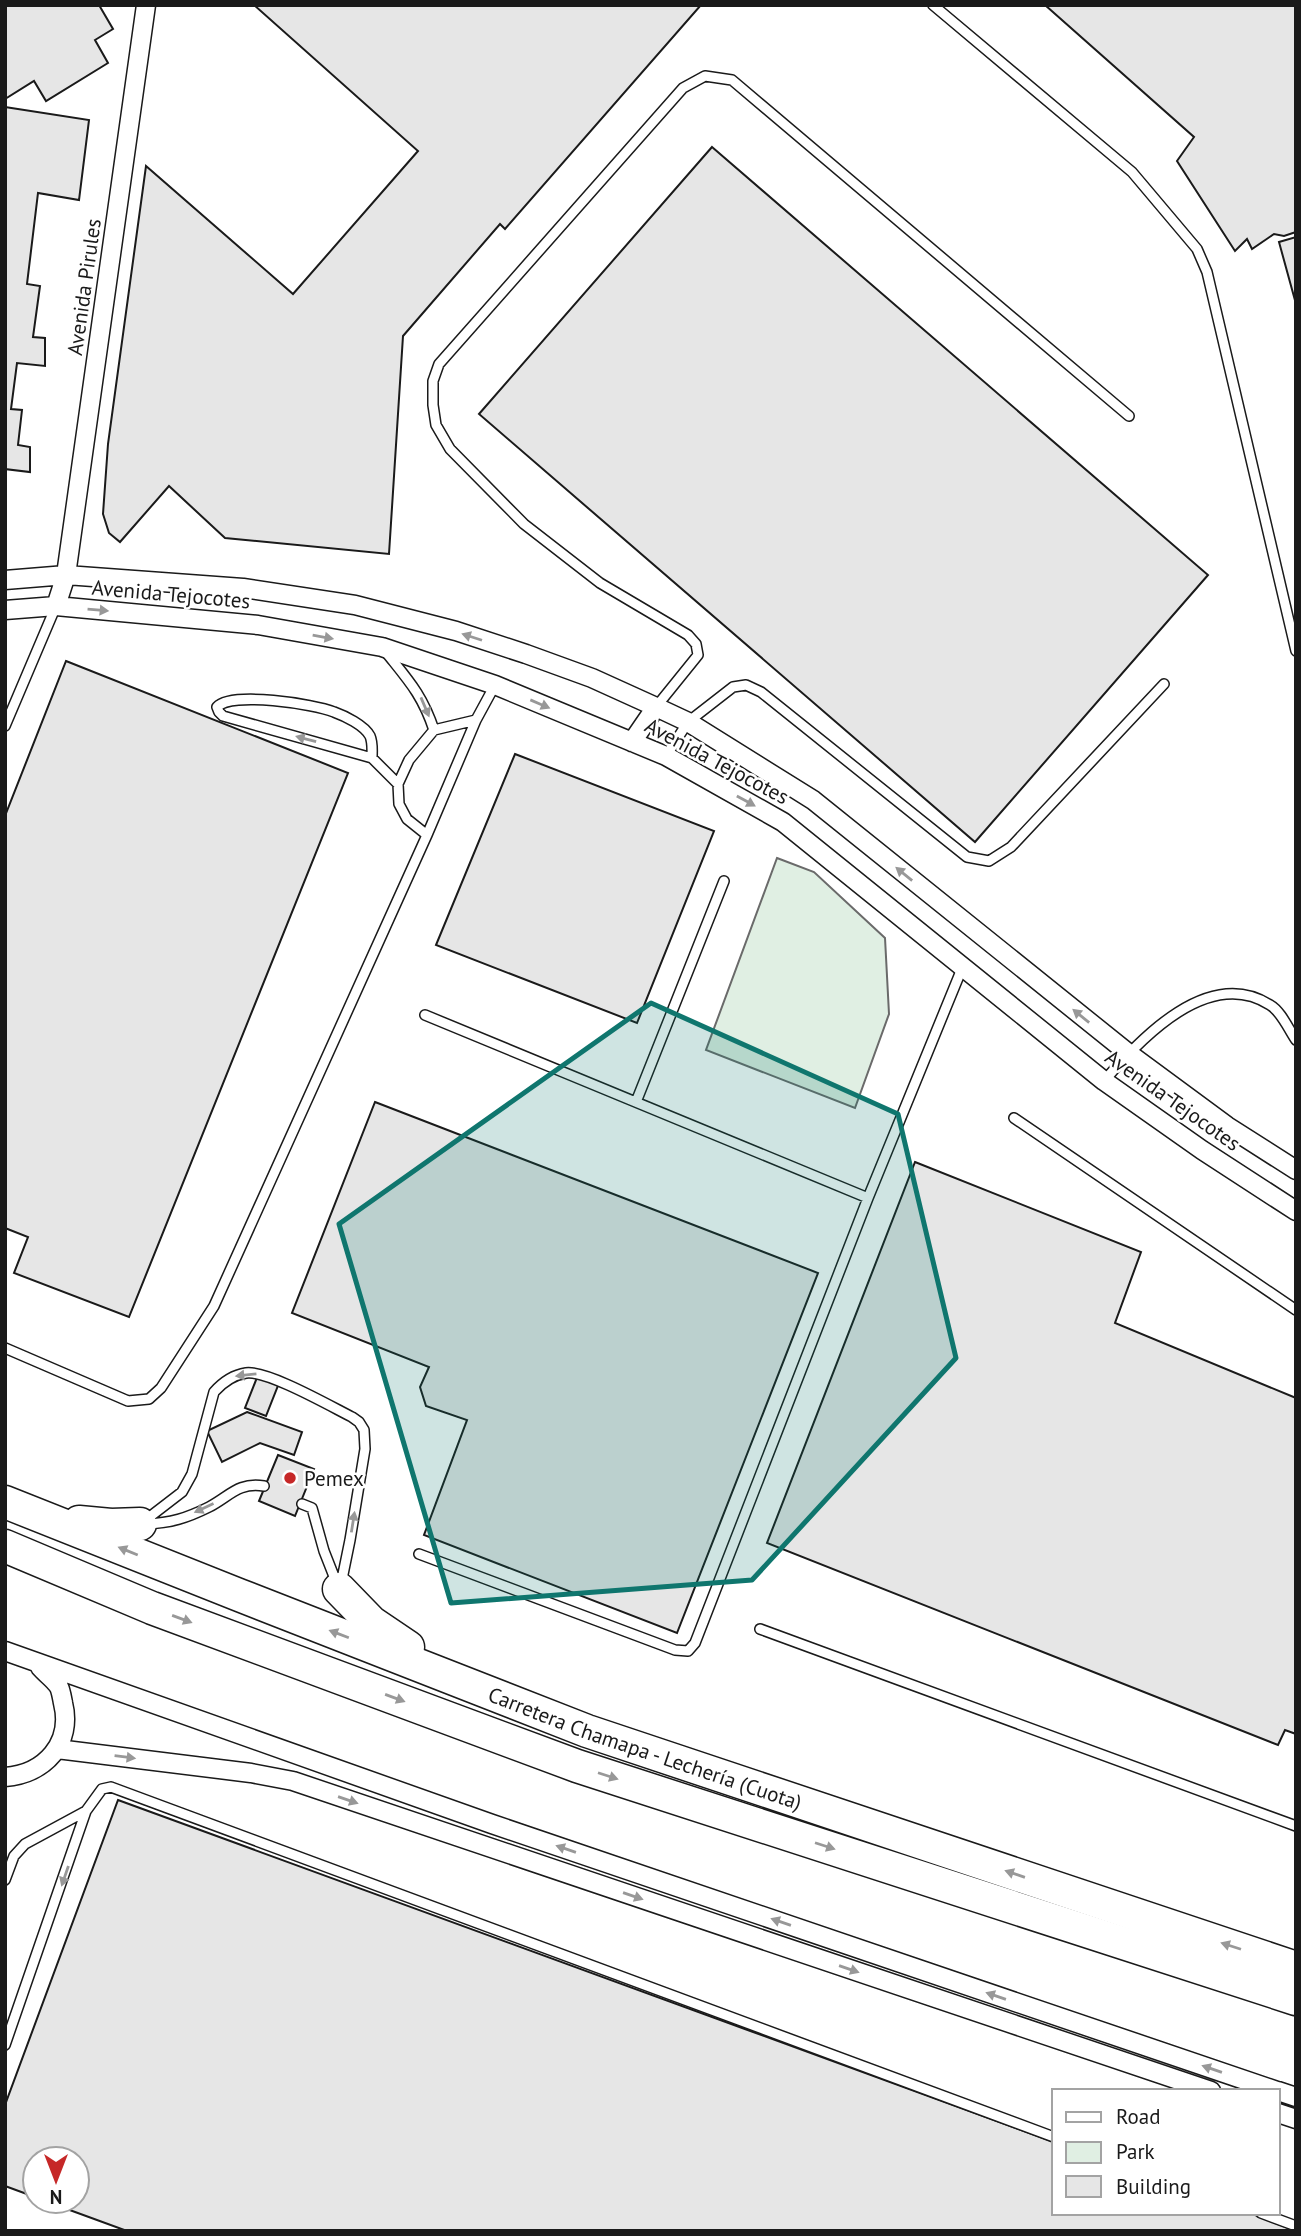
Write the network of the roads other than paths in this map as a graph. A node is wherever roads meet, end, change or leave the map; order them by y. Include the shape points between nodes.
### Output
1 (146, 5) edge
2 (933, 5) edge
3 (1129, 416) dead end
4 (66, 575) junction
5 (5, 580) edge
6 (56, 606) junction
7 (5, 610) edge
8 (382, 647) junction
9 (1296, 651) edge
10 (1164, 684) dead end
11 (495, 685) junction
12 (656, 707) junction
13 (477, 720) junction
14 (688, 722) junction
15 (5, 726) edge
16 (434, 730) junction
17 (632, 742) junction
18 (666, 756) junction
19 (372, 758) junction
20 (398, 784) junction
21 (427, 835) junction
22 (724, 881) dead end
23 (963, 966) junction
24 (425, 1015) dead end
25 (1296, 1040) edge
26 (1128, 1053) junction
27 (1104, 1081) junction
28 (636, 1102) junction
29 (1014, 1118) dead end
30 (1296, 1170) edge
31 (868, 1198) junction
32 (1296, 1211) edge
33 (1296, 1310) edge
34 (5, 1348) edge
35 (264, 1486) dead end
36 (6, 1502) edge
37 (302, 1504) dead end
38 (140, 1524) junction
39 (5, 1546) edge
40 (419, 1554) dead end
41 (339, 1589) junction
42 (761, 1629) dead end
43 (9, 1655) edge
44 (37, 1664) junction
45 (587, 1731) junction
46 (58, 1749) junction
47 (5, 1777) edge
48 (86, 1811) junction
49 (1296, 1826) edge
50 (5, 1880) edge
51 (1296, 1968) edge
52 (1296, 1999) edge
53 (5, 2045) edge
54 (1205, 2089) edge
55 (1271, 2089) edge
56 (1052, 2136) edge
57 (1266, 2215) edge
58 (1296, 2226) edge

1 - 4 street, Avenida Pirules
2 - 9 lane via 1132,172 1197,249 1207,272
3 - 12 lane via 732,80 705,76 682,88 439,364 433,381 436,425 450,449 515,514 600,583 696,644 698,655
4 - 5 street, Avenida Tejocotes
4 - 6 street, Avenida Pirules
12 -> 4 street, Avenida Tejocotes via 526,654 355,605 243,588
6 - 7 street, Avenida Tejocotes
6 -> 8 street, Avenida Tejocotes via 258,625
6 - 15 lane
8 - 11 street, Avenida Tejocotes
8 -> 16 lane via 419,692
10 - 14 lane via 1011,847 989,861 967,857 761,692 746,685 733,687
11 - 13 lane
11 -> 17 street, Avenida Tejocotes
12 - 14 street, Avenida Tejocotes
12 - 17 street
13 - 16 lane
13 - 21 lane
14 - 18 lane
26 -> 14 street, Avenida Tejocotes via 813,800
16 - 20 lane via 409,761
17 - 18 street, Avenida Tejocotes
18 -> 23 street, Avenida Tejocotes via 783,822
19 -> 19 lane via 223,716 217,707 227,700 257,700 334,712 371,737
19 - 20 lane
20 - 21 lane via 399,804
21 - 34 lane via 214,1306 161,1388 149,1398 128,1401
22 - 28 lane
23 - 27 street, Avenida Tejocotes
23 - 31 lane
24 - 28 lane
25 - 26 lane via 1272,1006 1244,994 1219,993 1184,1007
26 - 27 lane
26 - 30 street, Avenida Tejocotes
27 - 32 street, Avenida Tejocotes
28 - 31 lane
29 - 33 lane
31 - 40 lane via 695,1643 688,1651
35 -> 38 lane via 242,1486 169,1523
36 - 38 highway via 86,1524
45 -> 36 highway, Carretera Chamapa - Lechería (Cuota)
37 - 41 lane via 312,1508
41 -> 38 lane via 363,1462 364,1430 352,1417 265,1375 248,1372 235,1376 214,1392 192,1474 182,1492
39 -> 52 highway, Carretera Chamapa - Lechería (Cuota) via 152,1608 577,1766
41 - 45 highway via 371,1622 403,1644 510,1689
42 - 49 lane
43 - 44 street
44 - 46 street via 59,1687 66,1718
55 -> 44 street
51 -> 45 highway, Carretera Chamapa - Lechería (Cuota)
46 - 47 street via 42,1766 21,1776
46 -> 54 street via 293,1782
48 - 50 lane via 25,1844 14,1856
48 -> 53 lane
48 - 56 lane via 102,1789 111,1787
57 - 58 lane

